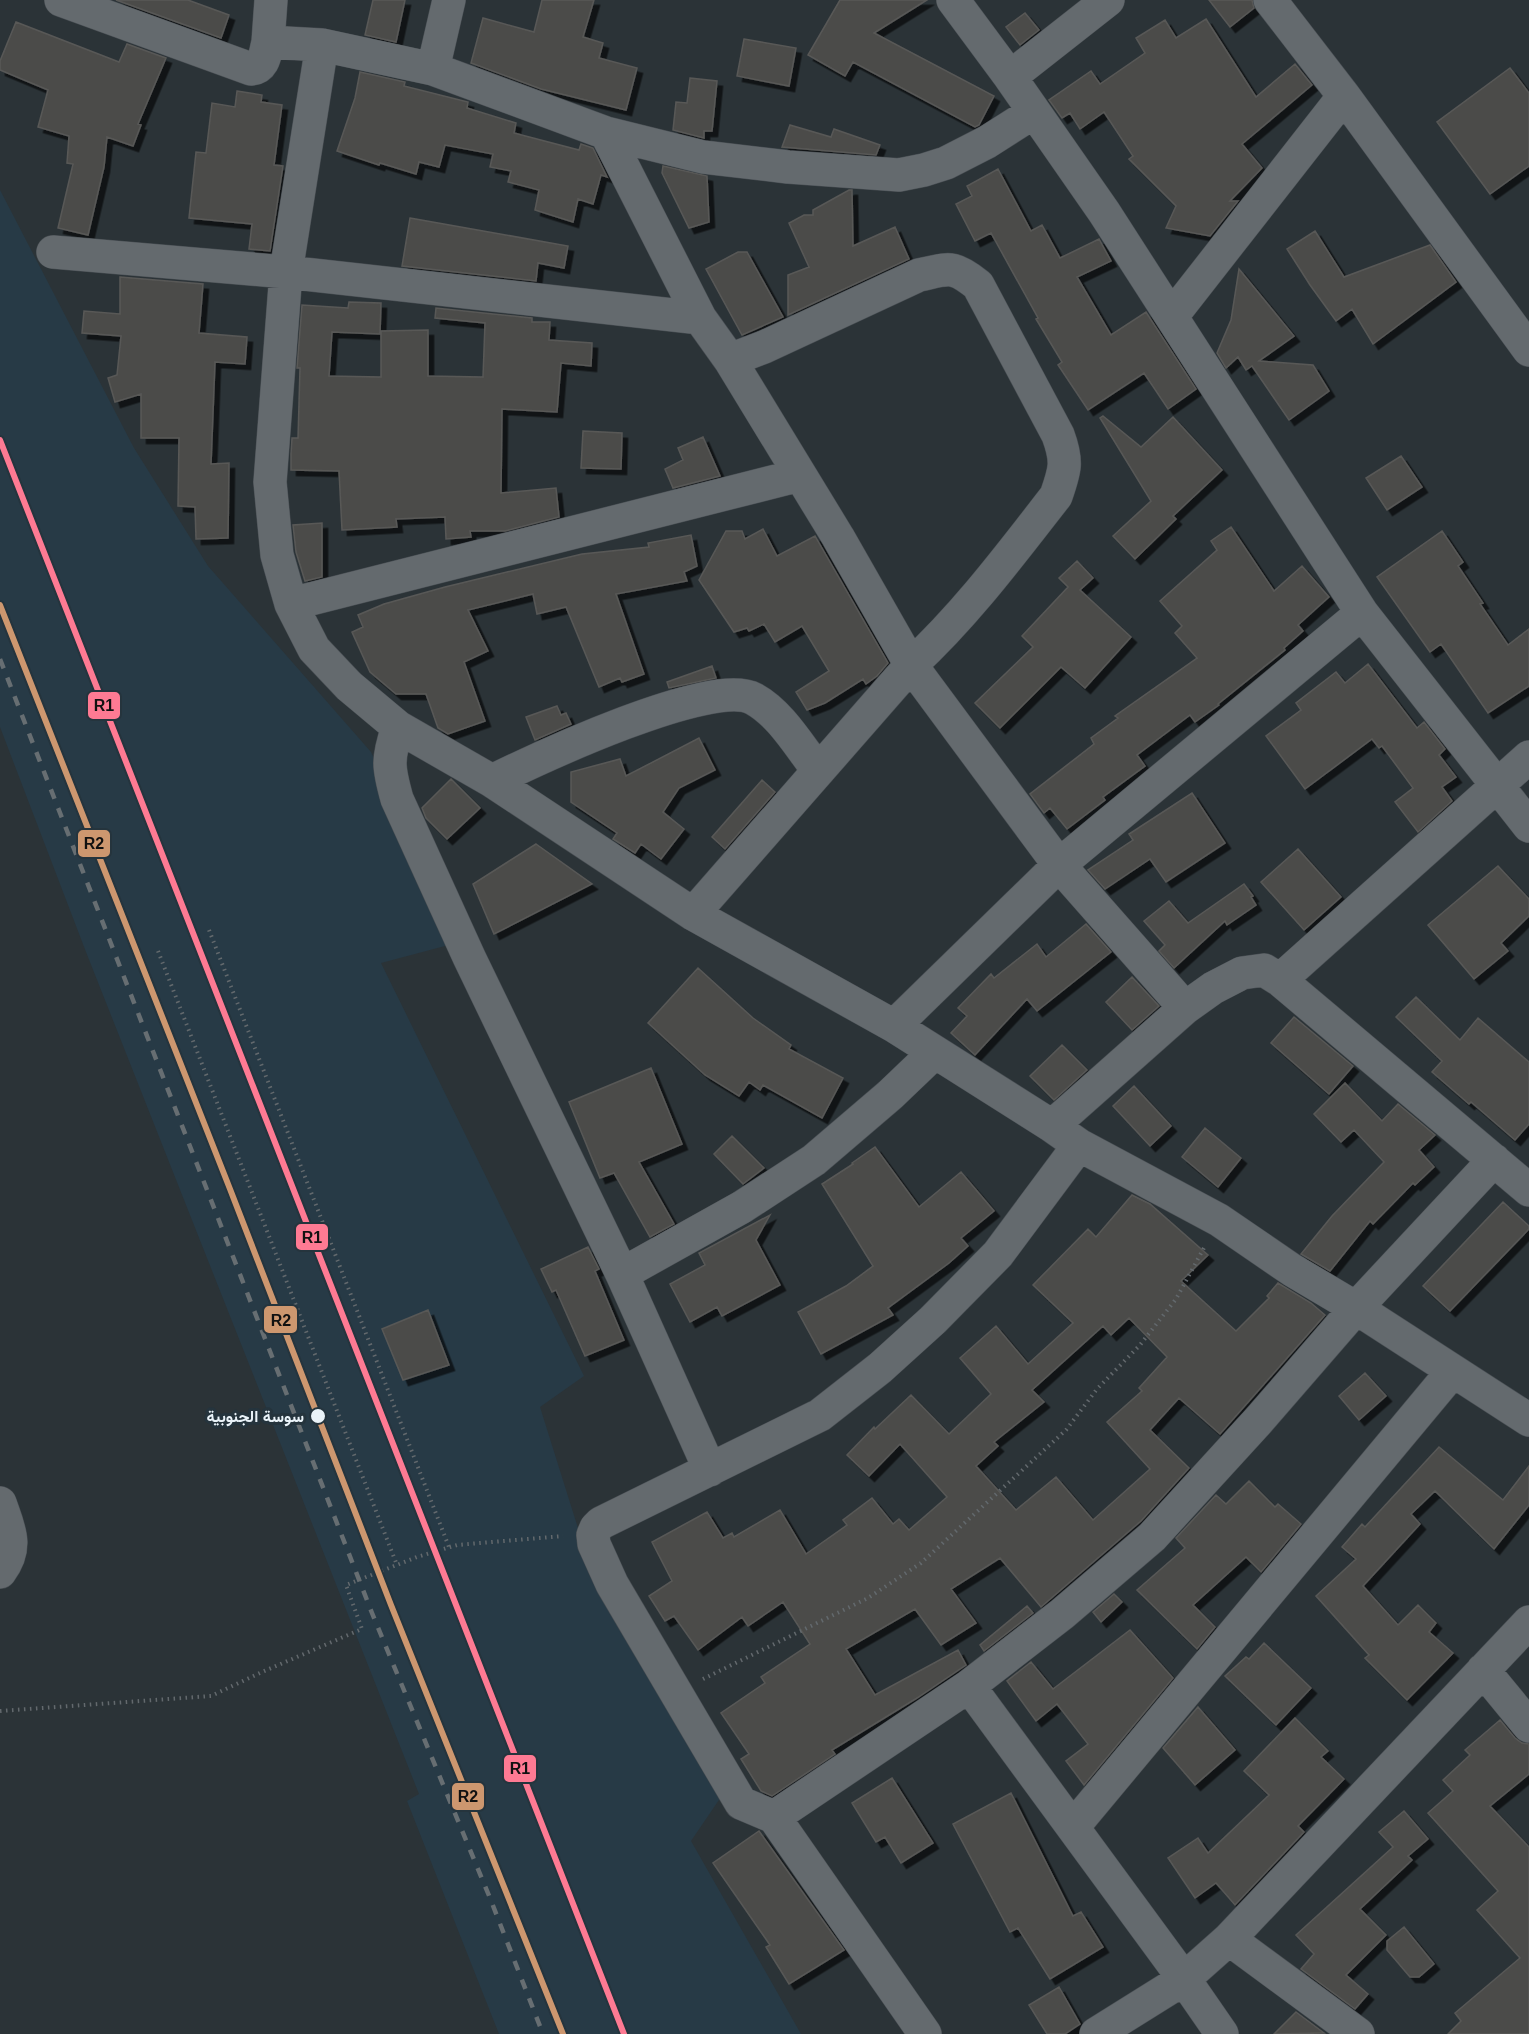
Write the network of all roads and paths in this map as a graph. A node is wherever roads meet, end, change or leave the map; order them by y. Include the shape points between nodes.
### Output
1 (61, 0) edge
2 (271, 0) edge
3 (449, 0) edge
4 (952, 0) edge
5 (1108, 0) edge
6 (1270, 0) edge
7 (268, 42) junction
8 (322, 45) junction
9 (433, 69) junction
10 (1010, 77) junction
11 (1344, 96) junction
12 (1034, 112) junction
13 (606, 133) junction
14 (53, 252) dead end
15 (286, 272) junction
16 (1172, 316) junction
17 (700, 318) junction
18 (1529, 350) edge
19 (730, 360) junction
20 (800, 475) junction
21 (291, 604) junction
22 (1362, 613) junction
23 (911, 665) junction
24 (398, 727) junction
25 (1529, 758) edge
26 (818, 770) junction
27 (492, 781) junction
28 (1498, 785) junction
29 (1529, 826) edge
30 (1059, 865) junction
31 (693, 914) junction
32 (209, 930) dead end
33 (158, 951) dead end
34 (1280, 980) junction
35 (1185, 1008) junction
36 (894, 1026) junction
37 (935, 1052) junction
38 (1052, 1126) junction
39 (1078, 1145) junction
40 (1494, 1160) junction
41 (1529, 1190) edge
42 (1219, 1221) junction
43 (622, 1274) junction
44 (1356, 1308) junction
45 (1452, 1372) junction
46 (1529, 1420) edge
47 (710, 1470) junction
48 (0, 1503) edge
49 (594, 1535) junction
50 (449, 1548) junction
51 (397, 1565) junction
52 (0, 1572) edge
53 (1529, 1622) edge
54 (1483, 1670) junction
55 (969, 1686) junction
56 (675, 1693) junction
57 (0, 1711) edge
58 (1529, 1726) edge
59 (774, 1817) junction
60 (1073, 1827) junction
61 (1229, 1939) junction
62 (1184, 1979) junction
63 (925, 2034) edge
64 (1096, 2034) edge
65 (1222, 2034) edge
66 (1358, 2034) edge

1 - 7 street via 251,69 261,65
2 - 7 street
3 - 9 street
4 - 10 street
5 - 10 street
6 - 11 street
7 - 8 street
8 - 9 street
8 - 15 street
9 - 13 street
10 - 12 street
11 - 16 street
11 - 18 street
12 - 13 street via 946,163 899,175 788,168 703,157
12 - 16 street
13 - 17 street
14 - 15 street
15 - 17 street
15 - 21 street via 270,482 277,555
16 - 22 street
17 - 19 street
19 - 20 street
19 - 23 street via 919,275 946,269 961,271 978,285 1058,435 1065,454 1062,476 1056,496 974,600
20 - 21 street
20 - 23 street
21 - 24 street via 314,649 349,686
22 - 28 street
22 - 30 street
23 - 26 street
23 - 30 street
24 - 27 street
24 - 43 street via 389,759 397,799
25 - 28 street
26 - 27 street via 772,712 752,698 731,695 699,699 604,731
26 - 31 street
27 - 31 street
28 - 29 street
28 - 34 street
30 - 35 street
30 - 36 street
31 - 36 street
32 - 50 path
33 - 51 path
34 - 35 street via 1264,970 1242,973
34 - 40 street
35 - 38 street
36 - 37 street
37 - 38 street
37 - 43 street via 814,1161 742,1207
38 - 39 street
39 - 42 street
39 - 47 street via 998,1254 880,1368 820,1415
40 - 41 street
40 - 44 street
42 - 44 street
42 - 56 path via 1176,1299 1140,1345 1096,1389 1066,1430 921,1563 868,1598
43 - 47 street
44 - 45 street
44 - 55 street via 1152,1537
45 - 46 street
45 - 60 street
47 - 49 street via 601,1523
48 - 52 street via 11,1534 11,1554
49 - 50 path
49 - 56 street via 594,1544 612,1584
50 - 51 path
51 - 57 path via 346,1586 362,1629 211,1696
53 - 54 street
54 - 58 street
54 - 61 street
55 - 59 street
55 - 60 street
56 - 59 street via 741,1803
59 - 63 street
60 - 62 street
61 - 62 street
61 - 66 street
62 - 64 street
62 - 65 street

